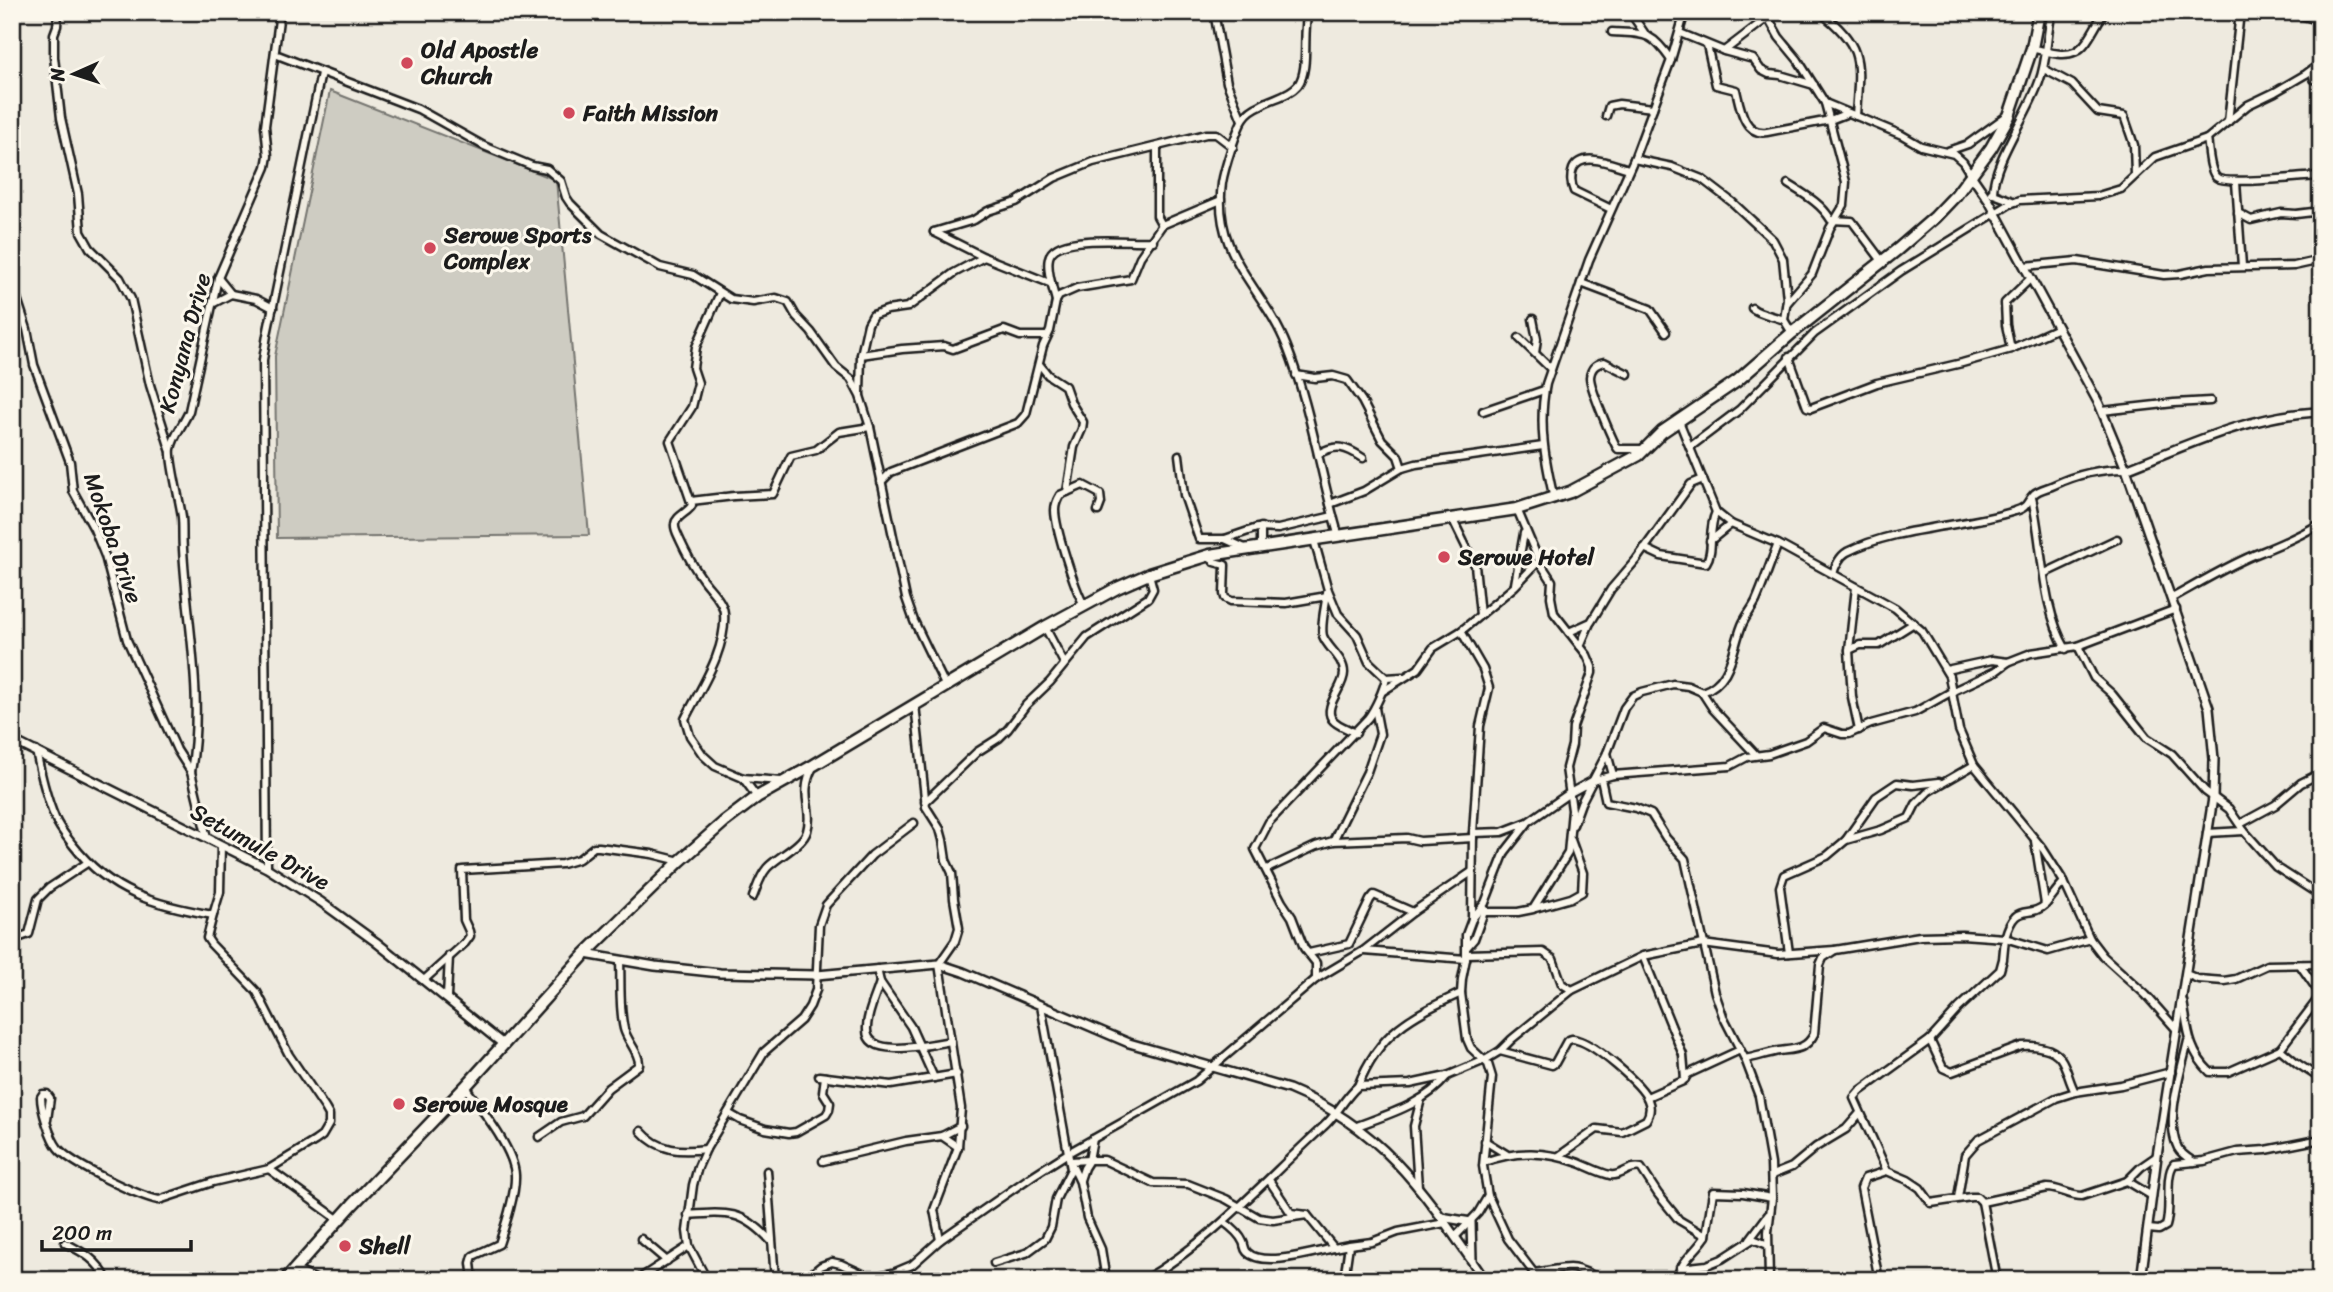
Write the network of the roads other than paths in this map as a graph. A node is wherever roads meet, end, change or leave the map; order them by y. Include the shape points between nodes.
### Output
1 (58, 12) edge
2 (280, 12) edge
3 (1214, 12) edge
4 (1308, 12) edge
5 (1630, 12) edge
6 (1685, 12) edge
7 (1819, 12) edge
8 (2039, 12) edge
9 (2052, 12) edge
10 (2104, 12) edge
11 (2240, 12) edge
12 (2290, 12) edge
13 (1769, 14) edge
14 (2321, 21) edge
15 (1612, 32) dead end
16 (1680, 33) junction
17 (1645, 34) junction
18 (1707, 45) junction
19 (2032, 48) junction
20 (1724, 51) junction
21 (2048, 52) junction
22 (275, 54) junction
23 (1671, 60) junction
24 (2321, 63) edge
25 (2044, 69) junction
26 (2312, 70) junction
27 (321, 73) junction
28 (2321, 82) edge
29 (1816, 86) junction
30 (1825, 103) junction
31 (1653, 108) junction
32 (1848, 113) junction
33 (2010, 114) junction
34 (1606, 116) dead end
35 (1856, 116) junction
36 (1242, 120) junction
37 (1830, 120) junction
38 (2228, 122) junction
39 (2207, 139) junction
40 (1157, 147) junction
41 (1233, 147) junction
42 (1948, 151) junction
43 (1634, 159) junction
44 (1629, 169) junction
45 (1971, 175) junction
46 (2321, 176) edge
47 (2135, 177) junction
48 (2236, 181) junction
49 (1788, 184) dead end
50 (1983, 192) junction
51 (1993, 193) junction
52 (1221, 201) junction
53 (2015, 202) junction
54 (1611, 209) junction
55 (2321, 211) edge
56 (1996, 213) junction
57 (2238, 213) junction
58 (1834, 220) junction
59 (1162, 225) junction
60 (1153, 241) junction
61 (984, 257) junction
62 (2321, 260) edge
63 (1882, 261) junction
64 (2242, 266) junction
65 (2025, 267) junction
66 (218, 278) junction
67 (2031, 278) junction
68 (12, 283) edge
69 (1581, 283) junction
70 (1052, 284) junction
71 (720, 293) junction
72 (231, 294) junction
73 (1055, 301) junction
74 (1787, 303) junction
75 (212, 304) junction
76 (273, 308) junction
77 (1752, 308) dead end
78 (1533, 319) dead end
79 (1784, 320) junction
80 (2058, 328) junction
81 (1666, 332) dead end
82 (1792, 333) junction
83 (1047, 336) junction
84 (1519, 338) dead end
85 (2011, 349) junction
86 (1535, 353) junction
87 (861, 355) junction
88 (1789, 357) junction
89 (1040, 365) junction
90 (1551, 369) junction
91 (1296, 374) junction
92 (1628, 374) dead end
93 (1545, 390) junction
94 (860, 396) junction
95 (2210, 401) dead end
96 (1483, 411) dead end
97 (2102, 411) junction
98 (2321, 412) edge
99 (1679, 421) junction
100 (870, 427) junction
101 (1543, 446) junction
102 (1690, 447) junction
103 (1644, 449) junction
104 (170, 451) junction
105 (1179, 454) dead end
106 (1318, 454) junction
107 (1363, 458) dead end
108 (1402, 468) junction
109 (2126, 469) junction
110 (1703, 479) junction
111 (881, 482) junction
112 (1067, 492) junction
113 (2032, 497) junction
114 (1554, 499) junction
115 (691, 501) junction
116 (1330, 504) junction
117 (1517, 509) junction
118 (1098, 511) dead end
119 (1716, 512) junction
120 (1333, 516) junction
121 (1453, 520) junction
122 (2321, 523) edge
123 (1731, 524) junction
124 (1261, 527) junction
125 (1524, 530) junction
126 (1339, 537) junction
127 (1225, 539) junction
128 (2117, 539) dead end
129 (1314, 540) junction
130 (1710, 541) junction
131 (1778, 544) junction
132 (1261, 547) junction
133 (1644, 548) junction
134 (1247, 549) junction
135 (1210, 555) junction
136 (1539, 561) junction
137 (2045, 573) junction
138 (1149, 574) junction
139 (1833, 574) junction
140 (1515, 586) junction
141 (1856, 587) junction
142 (1327, 593) junction
143 (2172, 598) junction
144 (1084, 606) junction
145 (2176, 609) junction
146 (1480, 615) junction
147 (1591, 622) junction
148 (1914, 623) junction
149 (1045, 627) junction
150 (1461, 631) junction
151 (1569, 632) junction
152 (1580, 646) junction
153 (2078, 646) junction
154 (2066, 649) junction
155 (1849, 650) junction
156 (2008, 662) junction
157 (1064, 663) junction
158 (1946, 670) junction
159 (1404, 677) junction
160 (1386, 678) junction
161 (946, 687) junction
162 (1382, 692) junction
163 (1702, 692) junction
164 (1951, 692) junction
165 (915, 704) junction
166 (1375, 708) junction
167 (1858, 730) junction
168 (1356, 733) junction
169 (12, 740) edge
170 (36, 751) junction
171 (1606, 753) junction
172 (1756, 755) junction
173 (814, 765) junction
174 (1974, 765) junction
175 (191, 772) junction
176 (2321, 773) edge
177 (1613, 775) junction
178 (743, 778) junction
179 (1601, 779) junction
180 (783, 781) junction
181 (1592, 781) junction
182 (1942, 782) junction
183 (1568, 794) junction
184 (757, 797) junction
185 (2213, 798) junction
186 (925, 802) junction
187 (914, 822) dead end
188 (1528, 822) junction
189 (2242, 828) junction
190 (1571, 833) junction
191 (2207, 833) junction
192 (1473, 836) junction
193 (207, 838) junction
194 (2034, 838) junction
195 (1846, 840) junction
196 (1333, 841) junction
197 (221, 845) junction
198 (680, 861) junction
199 (2051, 862) junction
200 (88, 863) junction
201 (2038, 867) junction
202 (267, 868) junction
203 (1267, 869) junction
204 (1473, 871) junction
205 (2064, 882) junction
206 (2321, 896) edge
207 (753, 897) dead end
208 (1485, 903) junction
209 (2045, 904) junction
210 (1534, 909) junction
211 (1413, 912) junction
212 (1486, 912) junction
213 (213, 915) junction
214 (1472, 919) junction
215 (2005, 938) junction
216 (2090, 939) junction
217 (12, 940) edge
218 (1703, 944) junction
219 (1835, 950) junction
220 (1363, 951) junction
221 (1309, 953) junction
222 (1466, 953) junction
223 (1789, 953) junction
224 (585, 954) junction
225 (449, 956) junction
226 (1643, 956) junction
227 (620, 961) junction
228 (939, 964) junction
229 (2321, 964) edge
230 (2300, 965) junction
231 (877, 969) junction
232 (2186, 974) junction
233 (817, 975) junction
234 (1316, 979) junction
235 (424, 980) junction
236 (880, 982) junction
237 (1572, 990) junction
238 (1461, 993) junction
239 (447, 997) junction
240 (2182, 998) junction
241 (1041, 1006) junction
242 (2177, 1030) junction
243 (2189, 1035) junction
244 (951, 1041) junction
245 (1930, 1041) junction
246 (503, 1044) junction
247 (921, 1046) junction
248 (1740, 1049) junction
249 (2280, 1049) junction
250 (1500, 1051) junction
251 (1745, 1059) junction
252 (1485, 1060) junction
253 (1213, 1068) junction
254 (2171, 1072) junction
255 (957, 1074) junction
256 (1447, 1076) junction
257 (934, 1078) junction
258 (1685, 1079) junction
259 (2321, 1079) edge
260 (1358, 1086) junction
261 (464, 1087) junction
262 (2075, 1092) junction
263 (1647, 1097) junction
264 (1421, 1099) junction
265 (728, 1113) junction
266 (1335, 1113) junction
267 (1860, 1113) junction
268 (47, 1121) dead end
269 (961, 1126) junction
270 (1357, 1126) junction
271 (641, 1131) dead end
272 (942, 1136) junction
273 (539, 1137) dead end
274 (1093, 1139) junction
275 (2321, 1139) edge
276 (1485, 1141) junction
277 (958, 1147) junction
278 (706, 1149) junction
279 (1506, 1154) junction
280 (1559, 1156) junction
281 (2157, 1156) junction
282 (1070, 1159) junction
283 (1089, 1160) junction
284 (823, 1161) dead end
285 (2194, 1162) junction
286 (1484, 1163) junction
287 (270, 1169) junction
288 (767, 1171) dead end
289 (1887, 1171) junction
290 (1772, 1175) junction
291 (1269, 1180) junction
292 (2127, 1181) junction
293 (1080, 1182) junction
294 (1418, 1187) junction
295 (1488, 1196) junction
296 (2152, 1196) junction
297 (1772, 1198) junction
298 (1958, 1198) junction
299 (1982, 1202) junction
300 (1240, 1207) junction
301 (688, 1215) junction
302 (1307, 1215) junction
303 (1768, 1215) junction
304 (339, 1220) junction
305 (1443, 1220) junction
306 (1224, 1222) junction
307 (1471, 1222) junction
308 (2148, 1229) junction
309 (1706, 1236) junction
310 (1455, 1237) junction
311 (640, 1240) dead end
312 (940, 1240) junction
313 (771, 1241) junction
314 (1748, 1241) junction
315 (65, 1242) dead end
316 (1349, 1245) junction
317 (1768, 1245) junction
318 (689, 1246) junction
319 (1334, 1248) junction
320 (1472, 1260) junction
321 (667, 1261) junction
322 (995, 1263) dead end
323 (1680, 1268) junction
324 (294, 1270) junction
325 (1147, 1279) edge
326 (107, 1280) edge
327 (285, 1280) edge
328 (316, 1280) edge
329 (473, 1280) edge
330 (637, 1280) edge
331 (707, 1280) edge
332 (775, 1280) edge
333 (804, 1280) edge
334 (1107, 1280) edge
335 (1344, 1280) edge
336 (1485, 1280) edge
337 (1602, 1280) edge
338 (1676, 1280) edge
339 (1769, 1280) edge
340 (1880, 1280) edge
341 (1997, 1280) edge
342 (2141, 1280) edge

1 - 104 street via 54,32 57,93 78,194 81,232 120,278 131,299
2 - 22 street, Konyana Drive
3 - 36 street via 1227,83
4 - 36 street via 1302,77 1296,88 1262,104
5 - 17 street
6 - 16 street
7 - 35 street via 1841,29 1857,55
8 - 19 main road
9 - 21 street
10 - 21 street via 2082,49 2067,54
11 - 38 street
12 - 14 street
13 - 20 street
13 - 29 street via 1779,37
15 - 17 street
16 - 18 street
16 - 23 street
17 - 23 street via 1659,43
18 - 20 street
18 - 37 street via 1716,85 1736,90 1743,117 1753,130 1761,133
19 - 21 street
19 - 33 main road
20 - 29 street via 1753,59 1769,74
21 - 25 street
22 - 27 street
22 - 66 street, Konyana Drive via 265,126 266,167
23 - 31 street
24 - 26 street
25 - 47 street via 2071,84 2098,112 2123,116 2134,145
25 - 51 street via 1995,176
26 - 28 street
26 - 38 street via 2248,105
27 - 71 street via 418,109 484,146 547,169 561,181 570,203 601,234 660,267 693,275
27 - 76 street
29 - 30 street
30 - 32 street
30 - 37 street
31 - 34 street via 1616,104 1609,106
31 - 43 street
32 - 35 street
32 - 37 street
33 - 42 street via 1968,144
33 - 45 main road
35 - 42 street via 1928,149
36 - 41 street
37 - 58 street via 1846,182 1844,205
38 - 39 street
39 - 47 street via 2155,157
39 - 48 street via 2214,174 2220,180
40 - 41 street via 1212,133
40 - 59 street via 1157,216
40 - 61 street via 1079,168 1016,202 934,232
41 - 52 street
42 - 45 street
43 - 44 street
43 - 74 street via 1702,179 1773,240 1781,255
44 - 54 street
44 - 54 street via 1592,159 1579,161 1573,170 1574,191
45 - 50 street
45 - 63 main road via 1935,217
46 - 48 street
47 - 53 street via 2104,195
48 - 57 street
49 - 58 street
50 - 51 street
50 - 56 street
51 - 53 street
52 - 59 street
52 - 91 street via 1233,257 1266,305
53 - 56 street
54 - 69 street
55 - 57 street via 2251,220
56 - 65 street
56 - 88 street via 1876,287
57 - 64 street
58 - 63 street via 1852,222
58 - 74 street via 1810,277
59 - 60 street
60 - 70 street via 1088,240 1059,247 1049,257
60 - 73 street via 1131,279 1070,290
61 - 70 street
61 - 87 street via 908,307 873,315
62 - 64 street via 2296,266
63 - 82 main road
64 - 65 street via 2164,275 2077,261
65 - 67 street
66 - 72 street
66 - 75 street, Konyana Drive
67 - 80 street
67 - 85 street via 2006,303
68 - 175 street, Mokoba Drive via 34,365 70,462 73,491 105,556 127,640
69 - 81 street via 1650,309
69 - 90 street
70 - 73 street
71 - 94 street via 742,302 769,298 788,302
71 - 115 street via 695,347 693,368 698,383 692,407 670,441
72 - 75 street
72 - 76 street
73 - 83 street
74 - 79 street
75 - 104 street, Konyana Drive via 188,411
76 - 202 street via 263,373
77 - 79 street
78 - 86 street
79 - 82 street
80 - 85 street
80 - 97 street
82 - 99 main road via 1737,381
83 - 87 street via 1020,336 1004,330 953,349 944,346
83 - 89 street
84 - 86 street
85 - 88 street via 1886,380 1811,408
86 - 90 street
87 - 94 street
88 - 102 street via 1739,410
89 - 111 street via 1026,414 1018,423 891,472
89 - 112 street via 1065,386 1083,422
90 - 93 street
91 - 106 street
91 - 108 street via 1348,380
92 - 103 street via 1597,363 1590,381 1618,449
93 - 96 street
93 - 101 street
94 - 100 street
95 - 97 street
97 - 109 street
98 - 109 street via 2260,419
99 - 102 street
99 - 103 main road
100 - 111 street
100 - 115 street via 839,432 816,450 791,456 773,494
101 - 108 street
101 - 114 street
102 - 110 street
103 - 114 main road
104 - 175 street via 182,519 197,695
105 - 127 street via 1184,495 1199,539
106 - 107 street via 1343,447
106 - 116 street
108 - 116 street via 1364,491
109 - 113 street via 2102,469 2068,478
109 - 143 street
110 - 119 street
110 - 133 street via 1691,484
111 - 161 street via 906,598
112 - 118 street via 1081,485 1098,492
112 - 144 street via 1056,501 1055,517
113 - 137 street
113 - 139 street via 2015,511 1898,535 1845,553
114 - 117 main road
115 - 178 street via 691,509 677,520 675,528 724,615 718,652 686,725 703,755 715,766
116 - 120 street
117 - 121 main road
117 - 125 street
119 - 123 street
119 - 130 street
120 - 124 street via 1278,529
120 - 126 street
121 - 126 main road
121 - 146 street via 1475,565
122 - 143 street
123 - 130 street
123 - 131 street
124 - 127 street
124 - 132 street
125 - 136 street
125 - 140 street
126 - 129 main road
127 - 134 street
128 - 137 street
129 - 132 main road
129 - 142 street
130 - 133 street via 1709,560 1704,564
131 - 139 street
131 - 163 street via 1742,625 1730,665 1715,686
132 - 134 main road
133 - 147 street
134 - 135 main road
135 - 138 main road
135 - 142 street via 1214,562 1225,565 1224,594 1231,601 1286,603
136 - 140 street
136 - 151 street via 1552,581 1554,612
137 - 154 street via 2055,625
138 - 144 main road
138 - 157 street via 1153,589 1148,598 1087,637
139 - 141 street
140 - 146 street
141 - 148 street
141 - 155 street
142 - 160 street via 1357,635 1369,662
142 - 168 street via 1322,632 1345,670 1344,682 1330,707 1331,716
143 - 145 street
144 - 149 main road
145 - 153 street
145 - 185 street via 2209,708
146 - 150 street
147 - 151 street
147 - 152 street
148 - 155 street via 1879,645
148 - 158 street
149 - 157 street
149 - 161 main road
150 - 159 street via 1433,648 1418,669
150 - 192 street via 1489,688 1481,717
151 - 152 street
152 - 183 street via 1592,673 1573,727 1566,768
153 - 154 street
153 - 185 street via 2094,678 2147,738 2172,754
154 - 156 street via 2031,653
155 - 167 street
156 - 158 street via 1992,660
156 - 164 street
157 - 186 street via 999,738 976,752
158 - 164 street
159 - 160 street
159 - 162 street
160 - 162 street
161 - 165 main road
162 - 166 street
163 - 171 street via 1673,684 1633,696
163 - 172 street
164 - 167 street via 1915,712
164 - 174 street via 1959,730
165 - 173 main road
165 - 186 street
166 - 168 street
166 - 196 street via 1380,734
167 - 172 street via 1842,734 1824,728 1805,741
168 - 203 street via 1269,821 1255,849
169 - 170 street, Setumule Drive
170 - 193 street, Setumule Drive
170 - 200 street via 56,820
171 - 177 street
171 - 181 street
172 - 177 street via 1723,767
173 - 180 main road
173 - 207 street via 805,786 806,835 762,873
174 - 182 street
174 - 194 street
175 - 193 street, Mokoba Drive
176 - 189 street
177 - 179 street
178 - 180 street
178 - 184 street
179 - 181 street
179 - 218 street via 1606,803 1651,814 1685,859
180 - 184 main road
181 - 183 street
181 - 190 street
182 - 195 street via 1916,804 1909,818
182 - 195 street via 1897,783 1876,797
183 - 188 street
183 - 190 street
184 - 198 main road
185 - 189 street via 2229,809
185 - 191 street
186 - 228 street via 943,840 960,928
187 - 233 street via 872,855 826,905 819,925
188 - 192 street
188 - 208 street via 1505,852
189 - 191 street
189 - 206 street via 2276,867
190 - 210 street via 1564,862
190 - 210 street via 1583,873 1582,892
191 - 232 street
192 - 196 street
192 - 204 street
193 - 197 street, Setumule Drive
194 - 199 street
194 - 201 street
195 - 223 street via 1833,853 1781,879
196 - 203 street
197 - 202 street, Setumule Drive
197 - 213 street via 221,885
198 - 224 main road
198 - 225 street via 594,847 579,859 562,864 462,870 464,920 470,936
199 - 201 street
199 - 205 street
200 - 213 street via 107,880 153,902
200 - 217 street via 38,899 29,934
201 - 209 street
202 - 235 street, Setumule Drive via 321,901
203 - 221 street
204 - 211 street
204 - 214 street
205 - 209 street
205 - 216 street
208 - 212 street
208 - 214 street
209 - 215 street via 2016,915
210 - 212 street
211 - 220 street
211 - 221 street via 1374,895 1349,944
212 - 222 street
213 - 287 street via 207,933 211,944 257,992 289,1055 329,1115 322,1136
214 - 222 street
215 - 216 street via 2042,951
215 - 219 street via 1920,936
215 - 245 street via 2000,970
216 - 242 street
218 - 223 street
218 - 226 street
218 - 248 street via 1718,1005
219 - 223 street
219 - 251 street via 1820,965 1813,1037 1795,1050
220 - 222 street
220 - 234 street
221 - 234 street via 1316,964
222 - 237 street via 1544,951 1553,959 1562,984
222 - 238 street
224 - 227 street
224 - 246 main road
225 - 235 street
225 - 239 street
226 - 237 street
226 - 258 street via 1683,1055
227 - 233 street via 720,973
227 - 273 street via 625,1031 639,1065 608,1088 583,1116 561,1122
228 - 231 street
228 - 241 street
228 - 244 street
229 - 230 street
230 - 232 street via 2267,965 2224,981
230 - 249 street via 2321,995
231 - 233 street
231 - 236 street
232 - 240 street
233 - 265 street via 806,1013 768,1046
234 - 253 street
235 - 239 street, Setumule Drive
236 - 247 street
236 - 247 street via 866,1027 871,1042 882,1048
237 - 250 street
238 - 252 street via 1467,1039
238 - 260 street via 1394,1030 1366,1063
239 - 246 street, Setumule Drive
240 - 242 street
240 - 243 street
241 - 253 street via 1129,1044
241 - 282 street
242 - 254 street
243 - 249 street via 2197,1058 2210,1072 2228,1072
243 - 285 street via 2173,1127 2182,1154
244 - 247 street
244 - 255 street
245 - 262 street via 1943,1068 1952,1072 2022,1046 2055,1051
245 - 267 street via 1857,1093 1854,1101
246 - 261 main road
247 - 257 street
248 - 251 street
248 - 258 street
249 - 259 street
250 - 252 street
250 - 263 street via 1552,1065 1567,1041 1579,1040 1628,1076
251 - 290 street via 1759,1096
252 - 256 street
252 - 276 street via 1492,1072
253 - 266 street via 1289,1089
253 - 274 street
254 - 262 street
254 - 281 street
255 - 257 street
255 - 269 street
256 - 260 street via 1410,1084
256 - 264 street
257 - 265 street via 891,1085 822,1076 829,1110 796,1132 765,1129
258 - 263 street
260 - 266 street
261 - 304 main road
261 - 329 street via 492,1124 515,1172 500,1241 473,1256
262 - 298 street via 1971,1146 1965,1155
263 - 280 street via 1646,1121 1622,1132 1597,1129
264 - 270 street
264 - 294 street via 1414,1126
265 - 278 street
266 - 270 street
266 - 291 street
267 - 289 street
267 - 290 street via 1846,1129 1792,1167
268 - 287 street via 57,1146 69,1158 154,1199
269 - 272 street
269 - 277 street
270 - 294 street
271 - 278 street via 674,1151
272 - 277 street
272 - 284 street
274 - 282 street
274 - 283 street
275 - 285 street
276 - 279 street
276 - 286 street
277 - 312 street via 935,1202
278 - 301 street via 692,1185
279 - 280 street
279 - 286 street
280 - 309 street via 1610,1175 1638,1167 1679,1220
281 - 292 street
281 - 296 street
282 - 283 street
282 - 293 street
282 - 312 street
282 - 322 street via 1071,1169 1056,1199 1045,1239 1026,1253
283 - 293 street
283 - 300 street via 1104,1160 1153,1183 1188,1184
285 - 308 street via 2171,1167 2165,1226
286 - 295 street
287 - 304 street
288 - 313 street
289 - 298 street via 1920,1188 1931,1203
289 - 340 street via 1865,1178 1861,1188
290 - 297 street
291 - 300 street
291 - 302 street via 1291,1213
292 - 296 street
292 - 299 street via 2082,1196 2047,1188
293 - 334 street
294 - 305 street
295 - 307 street
295 - 337 street via 1504,1231 1534,1273 1567,1266
296 - 308 street
297 - 303 street
297 - 309 street via 1713,1192
298 - 299 street via 1976,1197
299 - 341 street
300 - 302 street via 1273,1220
300 - 306 street
301 - 313 street via 739,1215
301 - 318 street
302 - 319 street
303 - 314 street
303 - 317 street
304 - 324 main road
305 - 307 street
305 - 310 street
305 - 316 street
306 - 319 street via 1253,1256 1279,1259
306 - 325 street
307 - 310 street
307 - 320 street
308 - 342 street
309 - 323 street
310 - 320 street
311 - 321 street
312 - 333 street via 912,1265 893,1273 869,1276 832,1262
313 - 332 street
314 - 317 street
314 - 323 street via 1707,1265
315 - 326 street via 86,1253
316 - 319 street
316 - 335 street
317 - 339 street
318 - 321 street
318 - 331 street
320 - 336 street
321 - 330 street
323 - 338 street
324 - 327 main road
324 - 328 street

